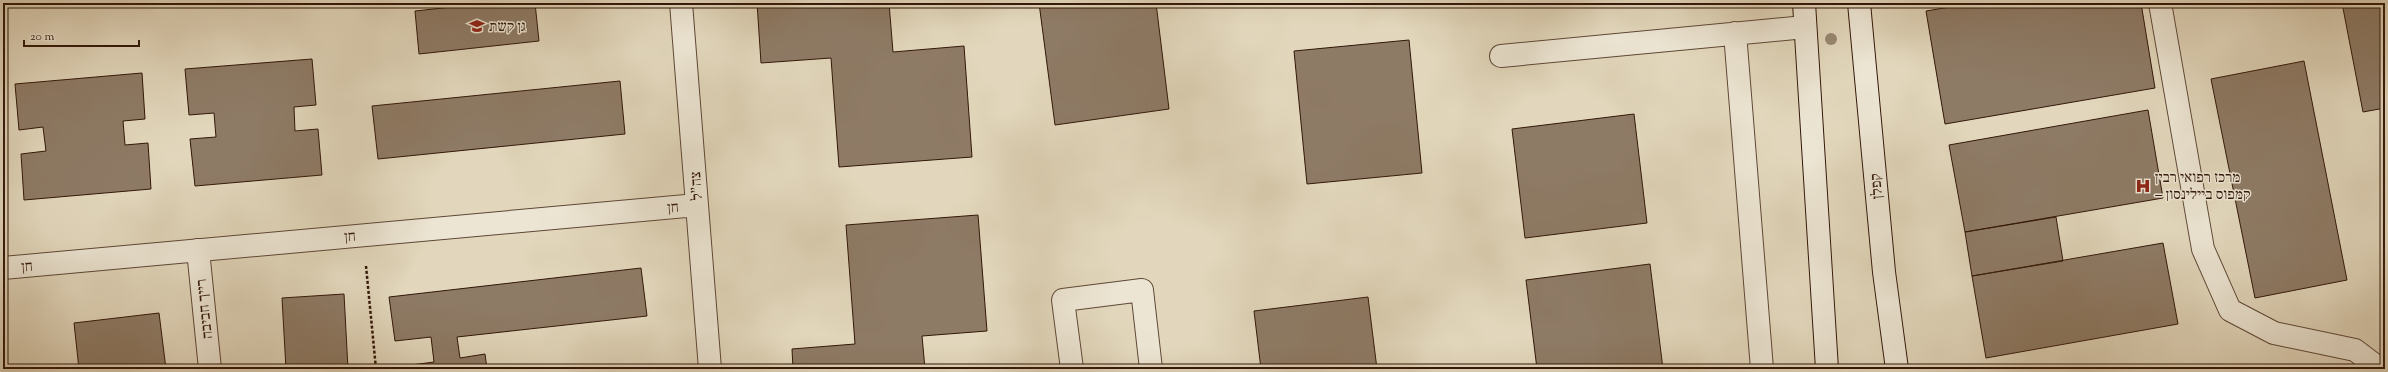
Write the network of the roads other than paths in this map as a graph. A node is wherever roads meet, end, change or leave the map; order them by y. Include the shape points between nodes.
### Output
1 (681, 3) edge
2 (1804, 3) edge
3 (1859, 3) edge
4 (2160, 3) edge
5 (1805, 27) junction
6 (1735, 33) junction
7 (1501, 56) dead end
8 (697, 205) junction
9 (198, 250) junction
10 (3, 268) edge
11 (210, 369) edge
12 (710, 369) edge
13 (1072, 369) edge
14 (1151, 369) edge
15 (1762, 369) edge
16 (1827, 369) edge
17 (1897, 369) edge
18 (2380, 369) edge

1 - 8 street, צה"ל
2 - 5 street
3 - 17 street, קפלן via 1884,272
4 - 18 street via 2203,248 2230,310 2274,333 2355,350
5 - 6 street
5 - 16 street
6 - 7 street
6 - 15 street
8 - 9 street, חן
8 - 12 street, צה"ל
9 - 10 street, חן
9 - 11 street, רייך חביבה
13 - 14 street via 1063,300 1142,290

